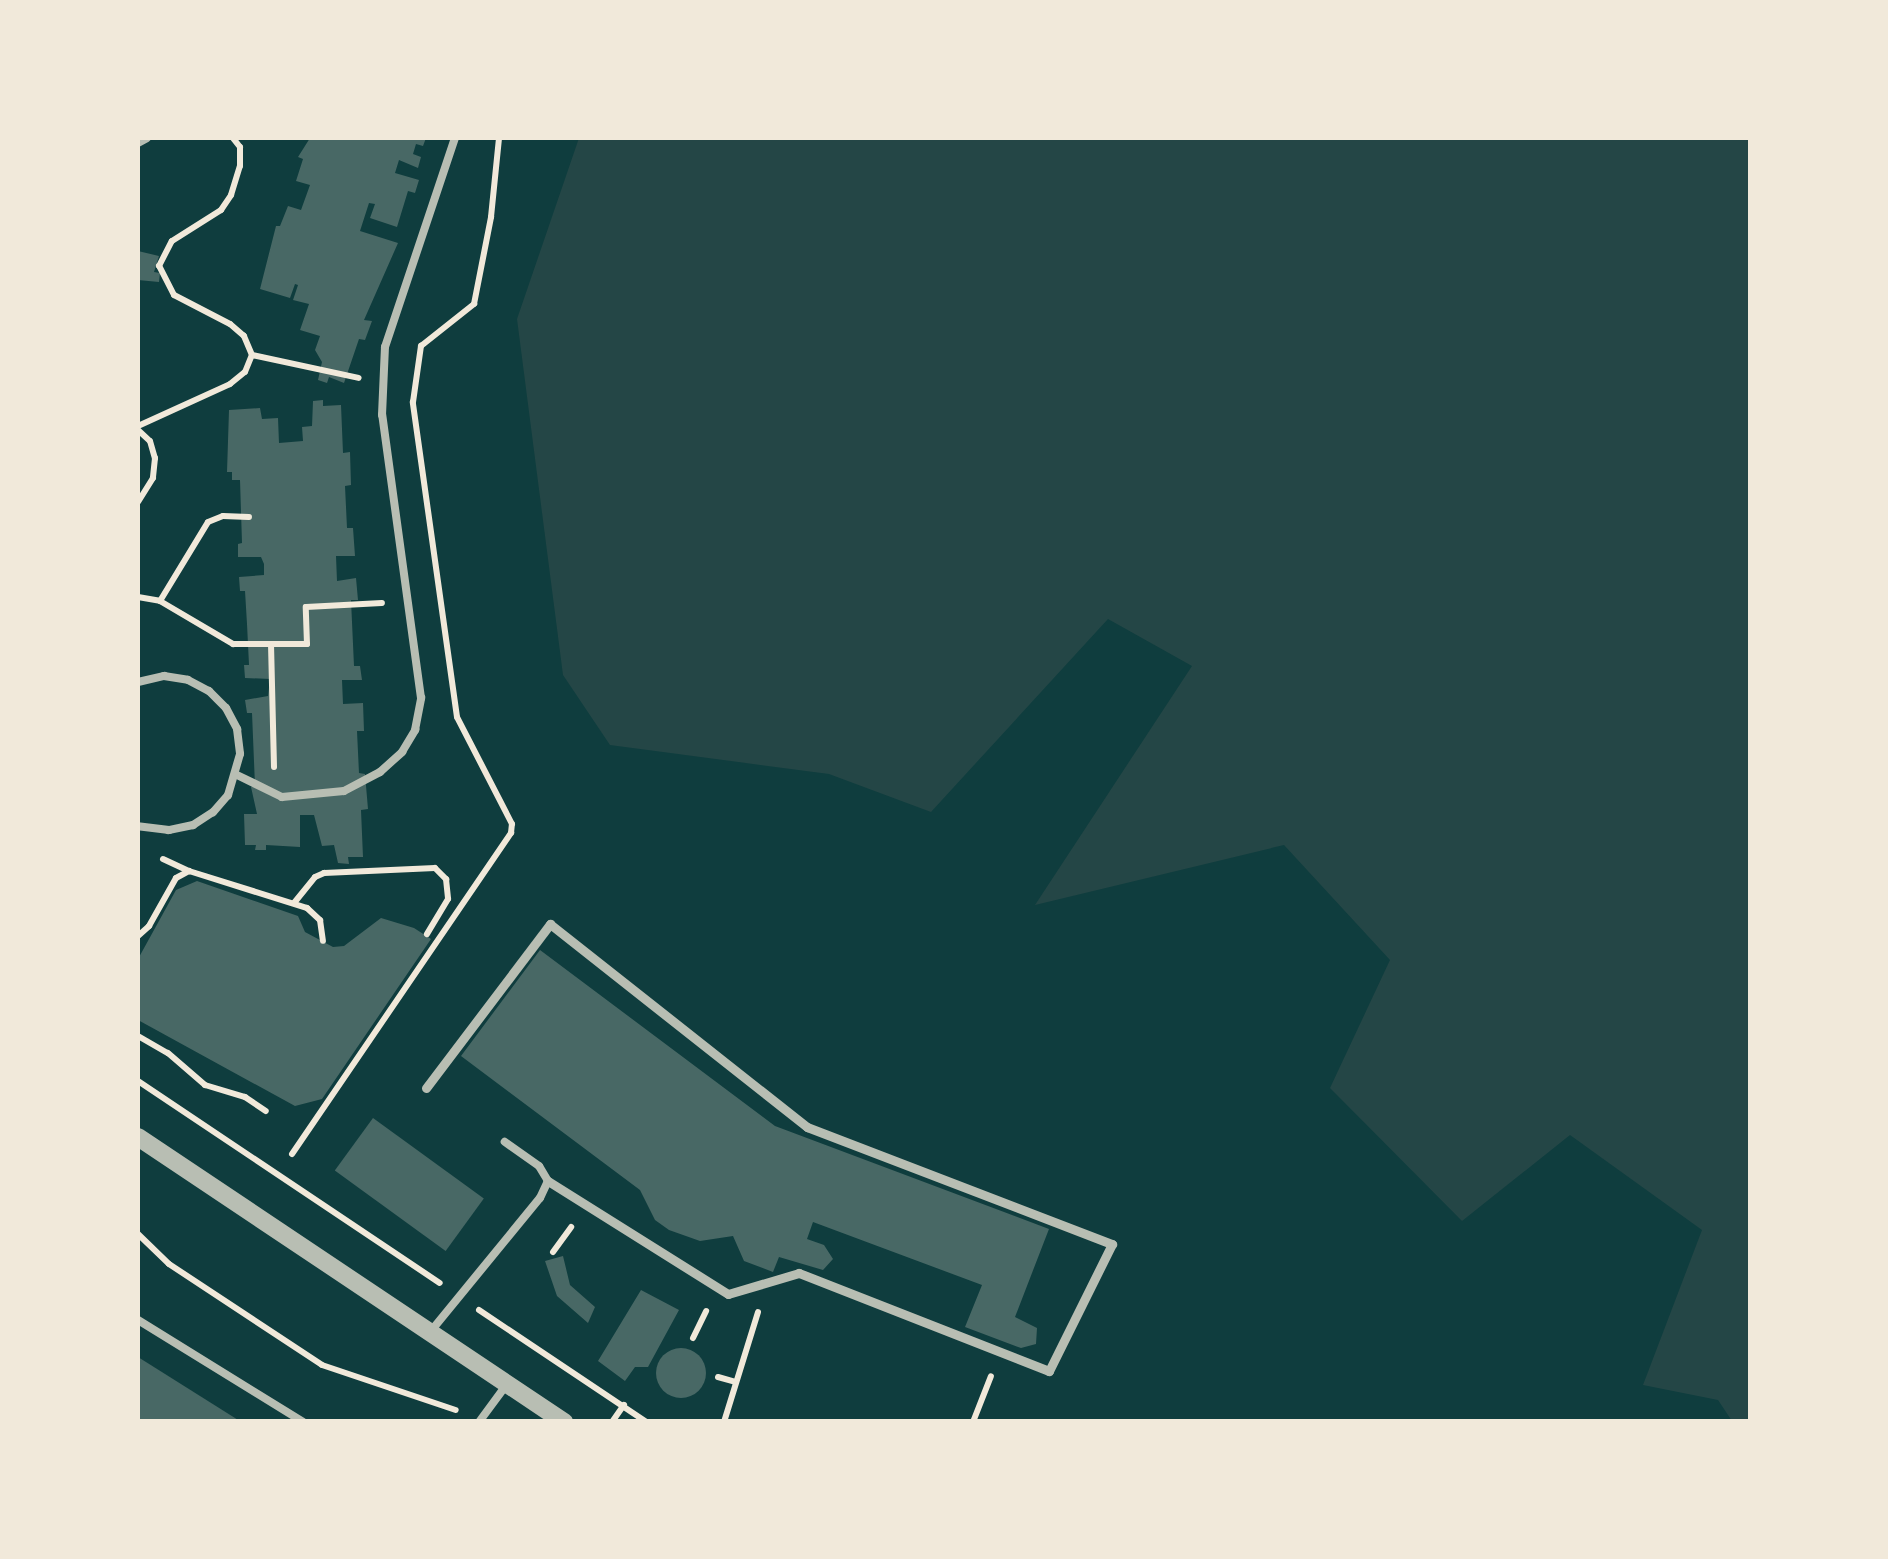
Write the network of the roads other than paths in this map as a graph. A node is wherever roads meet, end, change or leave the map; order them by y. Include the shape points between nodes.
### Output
1 (147, 138) edge
2 (455, 138) edge
3 (138, 144) edge
4 (138, 680) edge
5 (237, 776) junction
6 (138, 826) edge
7 (426, 1088) dead end
8 (138, 1137) edge
9 (505, 1142) dead end
10 (548, 1181) junction
11 (138, 1320) edge
12 (431, 1331) junction
13 (507, 1384) junction
14 (303, 1422) edge
15 (479, 1422) edge
16 (564, 1422) edge

1 - 3 lane
2 - 5 lane via 385,347 382,414 422,698 414,730 380,772 344,791 275,793
4 - 5 lane via 188,680 218,700 237,729
5 - 6 lane via 228,796 193,825
7 - 10 street via 550,924 807,1126 1112,1244 1049,1371 799,1273 728,1294
8 - 12 street
9 - 10 lane via 539,1166
10 - 12 lane
11 - 14 lane
12 - 13 street
13 - 15 lane
13 - 16 street

